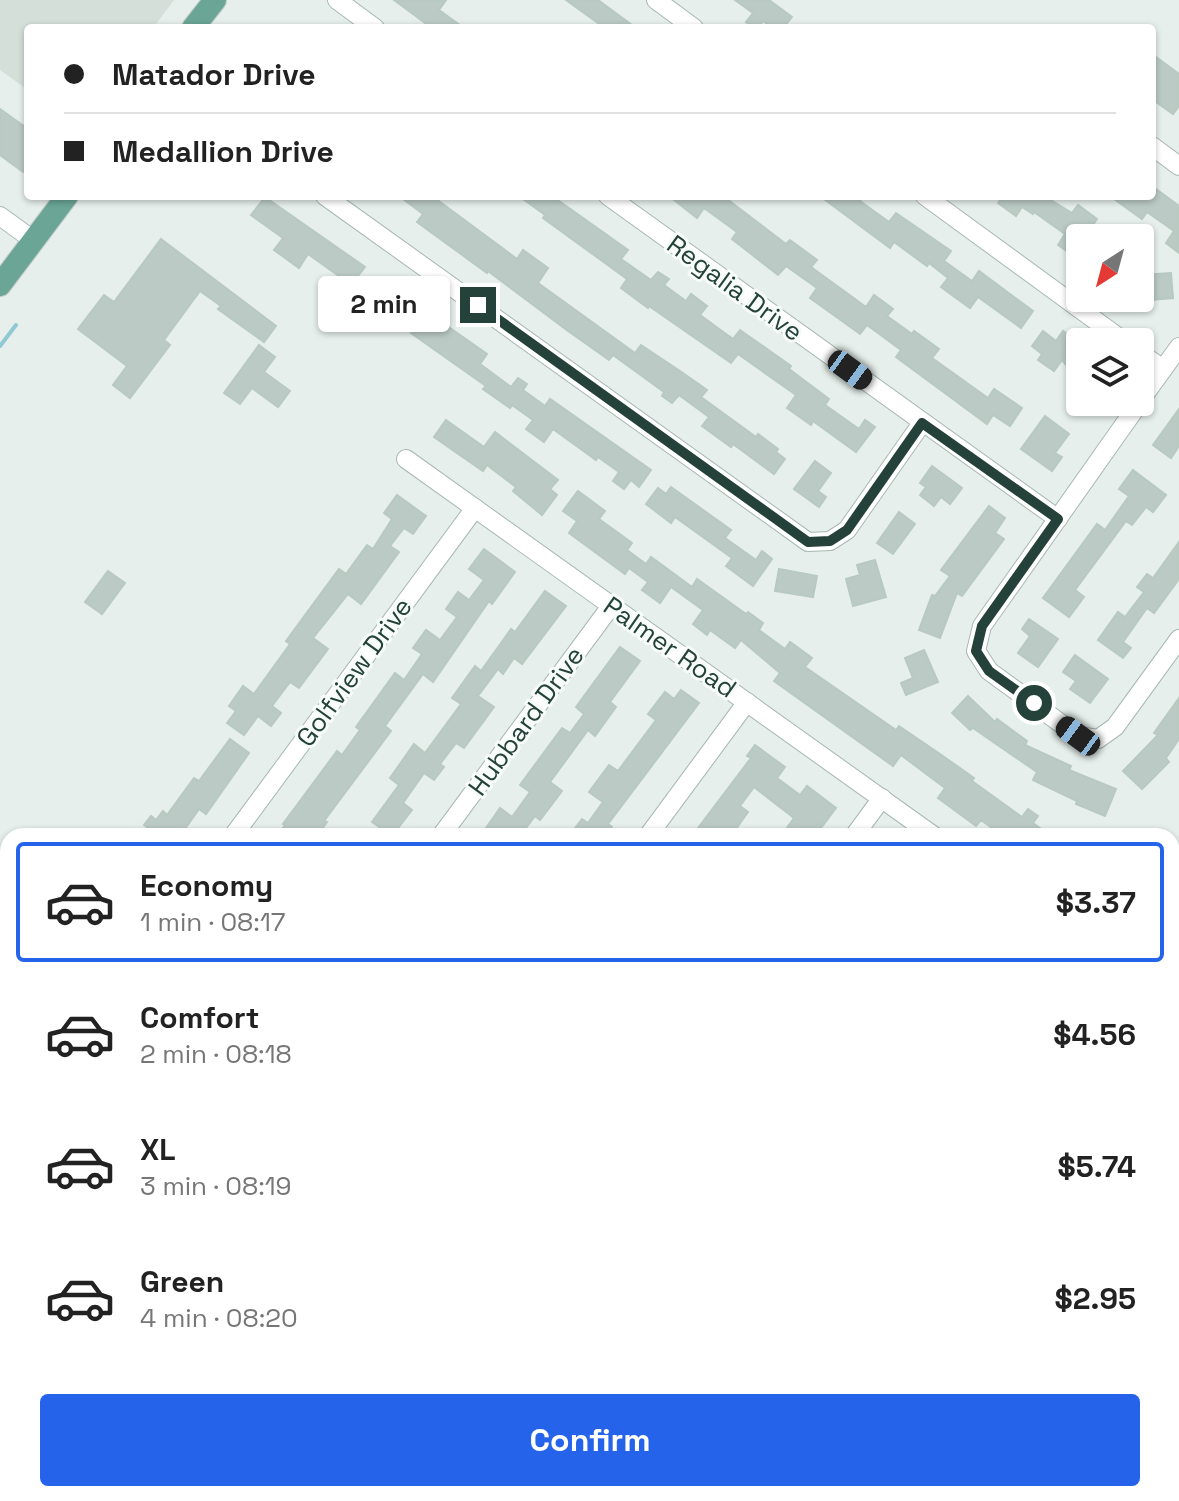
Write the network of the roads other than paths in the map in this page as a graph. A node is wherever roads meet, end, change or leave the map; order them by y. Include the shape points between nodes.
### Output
1 (215, 0) edge
2 (337, 0) edge
3 (656, 0) edge
4 (196, 24) edge
5 (370, 24) edge
6 (689, 24) edge
7 (1156, 149) edge
8 (1179, 166) edge
9 (64, 200) edge
10 (331, 200) edge
11 (614, 200) edge
12 (930, 200) edge
13 (0, 216) edge
14 (33, 240) junction
15 (0, 285) edge
16 (1106, 328) edge
17 (1179, 347) edge
18 (1154, 363) edge
19 (1163, 369) junction
20 (1154, 382) edge
21 (1130, 416) edge
22 (922, 423) junction
23 (406, 459) dead end
24 (475, 508) junction
25 (1058, 519) junction
26 (611, 606) junction
27 (1179, 639) edge
28 (747, 702) junction
29 (882, 798) junction
30 (239, 828) edge
31 (447, 828) edge
32 (654, 828) edge
33 (860, 828) edge
34 (923, 828) edge

1 - 4 main road
2 - 5 street
3 - 6 street
7 - 8 street
9 - 14 main road
10 - 22 street via 808,542 830,541 847,530
11 - 22 street, Regalia Drive
12 - 16 street
13 - 14 street
14 - 15 main road
17 - 19 street
18 - 19 street
19 - 20 street
21 - 25 street
22 - 25 street, Regalia Drive
23 - 24 street, Palmer Road
24 - 26 street, Palmer Road
24 - 30 street, Golfview Drive
25 - 27 street via 982,626 976,651 989,671 1078,736 1098,739 1115,727
26 - 28 street, Palmer Road
26 - 31 street, Hubbard Drive
28 - 29 street, Palmer Road
28 - 32 street
29 - 33 street
29 - 34 street, Palmer Road

